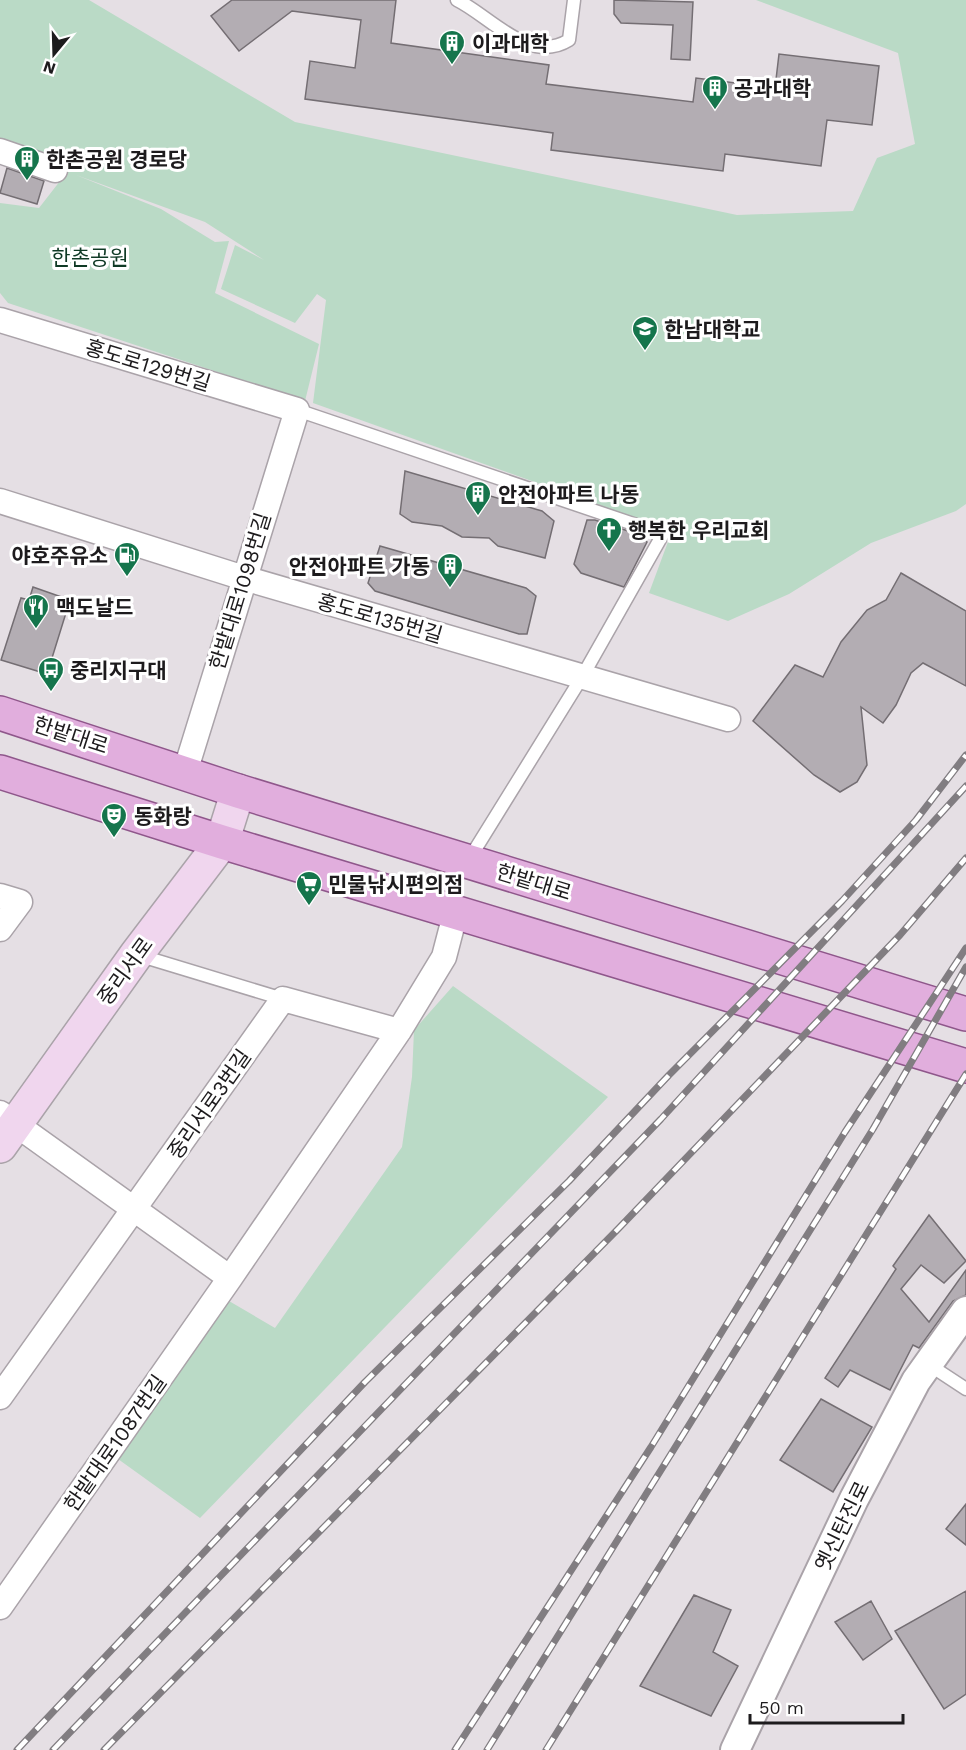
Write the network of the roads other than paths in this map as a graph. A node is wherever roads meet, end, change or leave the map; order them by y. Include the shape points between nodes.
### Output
1 (457, 0) edge
2 (574, 0) edge
3 (0, 151) edge
4 (55, 170) dead end
5 (0, 320) edge
6 (297, 410) junction
7 (0, 501) edge
8 (244, 578) junction
9 (582, 677) junction
10 (0, 713) edge
11 (728, 719) dead end
12 (0, 772) edge
13 (185, 772) junction
14 (238, 790) junction
15 (222, 842) junction
16 (468, 862) junction
17 (0, 896) edge
18 (456, 911) junction
19 (0, 929) edge
20 (136, 955) junction
21 (283, 999) junction
22 (966, 1014) edge
23 (399, 1031) junction
24 (966, 1066) edge
25 (5, 1128) edge
26 (134, 1208) junction
27 (230, 1278) junction
28 (966, 1311) edge
29 (928, 1364) junction
30 (966, 1389) edge
31 (0, 1397) edge
32 (0, 1607) edge
33 (735, 1750) edge

1 - 2 lane via 514,39 543,47 558,47 569,40
3 - 4 street
5 - 6 street, 홍도로129번길
6 - 8 street, 한밭대로1098번길
6 - 9 lane via 663,534
7 - 8 street, 홍도로135번길
8 - 9 street, 홍도로135번길
8 - 13 street, 한밭대로1098번길
9 - 11 street, 홍도로135번길
9 - 16 lane
10 - 13 main road, 한밭대로
12 - 15 main road
13 - 14 main road, 한밭대로
14 - 15 main road, 중리서로
14 - 16 main road, 한밭대로
15 - 18 main road
15 - 20 main road, 중리서로
16 - 22 main road, 한밭대로
17 - 19 street via 20,902
18 - 23 street, 한밭대로1087번길 via 444,957
18 - 24 main road
20 - 21 lane
20 - 25 main road, 중리서로
21 - 23 street
21 - 26 street, 중리서로3번길
23 - 27 street, 한밭대로1087번길
25 - 26 street
26 - 27 street
26 - 31 street, 중리서로3번길
27 - 32 street, 한밭대로1087번길
28 - 29 street, 옛신탄진로
29 - 30 lane
29 - 33 street, 옛신탄진로 via 854,1499

